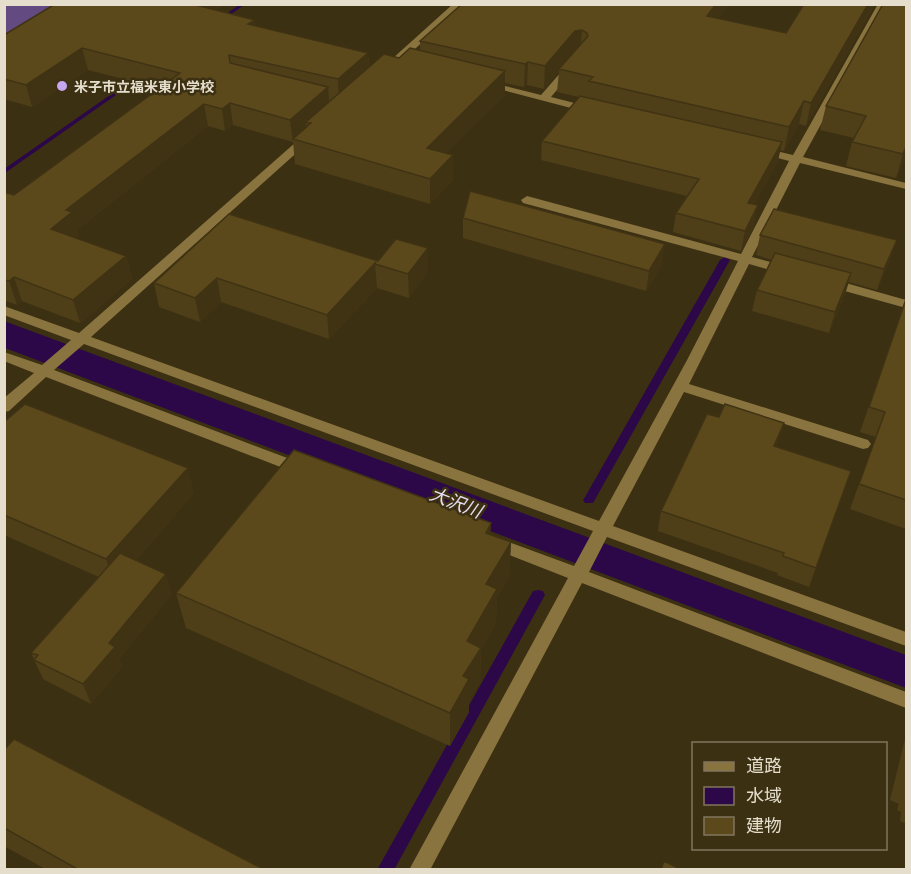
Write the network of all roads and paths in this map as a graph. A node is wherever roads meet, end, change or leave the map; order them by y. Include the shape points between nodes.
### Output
1 (459, 4) edge
2 (883, 4) edge
3 (579, 57) edge
4 (395, 66) edge
5 (475, 82) edge
6 (544, 99) junction
7 (601, 112) edge
8 (315, 131) edge
9 (751, 148) edge
10 (796, 159) junction
11 (906, 186) edge
12 (527, 200) dead end
13 (745, 259) junction
14 (906, 304) edge
15 (4, 310) edge
16 (80, 339) junction
17 (4, 356) edge
18 (45, 371) junction
19 (680, 386) junction
20 (4, 406) edge
21 (863, 444) dead end
22 (312, 473) edge
23 (601, 532) junction
24 (478, 537) edge
25 (580, 573) junction
26 (906, 639) edge
27 (906, 700) edge
28 (420, 870) edge

1 - 4 street
2 - 10 street
3 - 6 street
5 - 6 street
6 - 7 street
8 - 16 street
9 - 10 street
10 - 11 street
10 - 13 street
12 - 13 street
13 - 14 street
13 - 19 street
15 - 16 street
16 - 18 street
16 - 23 street
17 - 18 street
18 - 20 street
18 - 22 street
19 - 21 street
19 - 23 street
23 - 25 street
23 - 26 street
24 - 25 street
25 - 27 street
25 - 28 street

